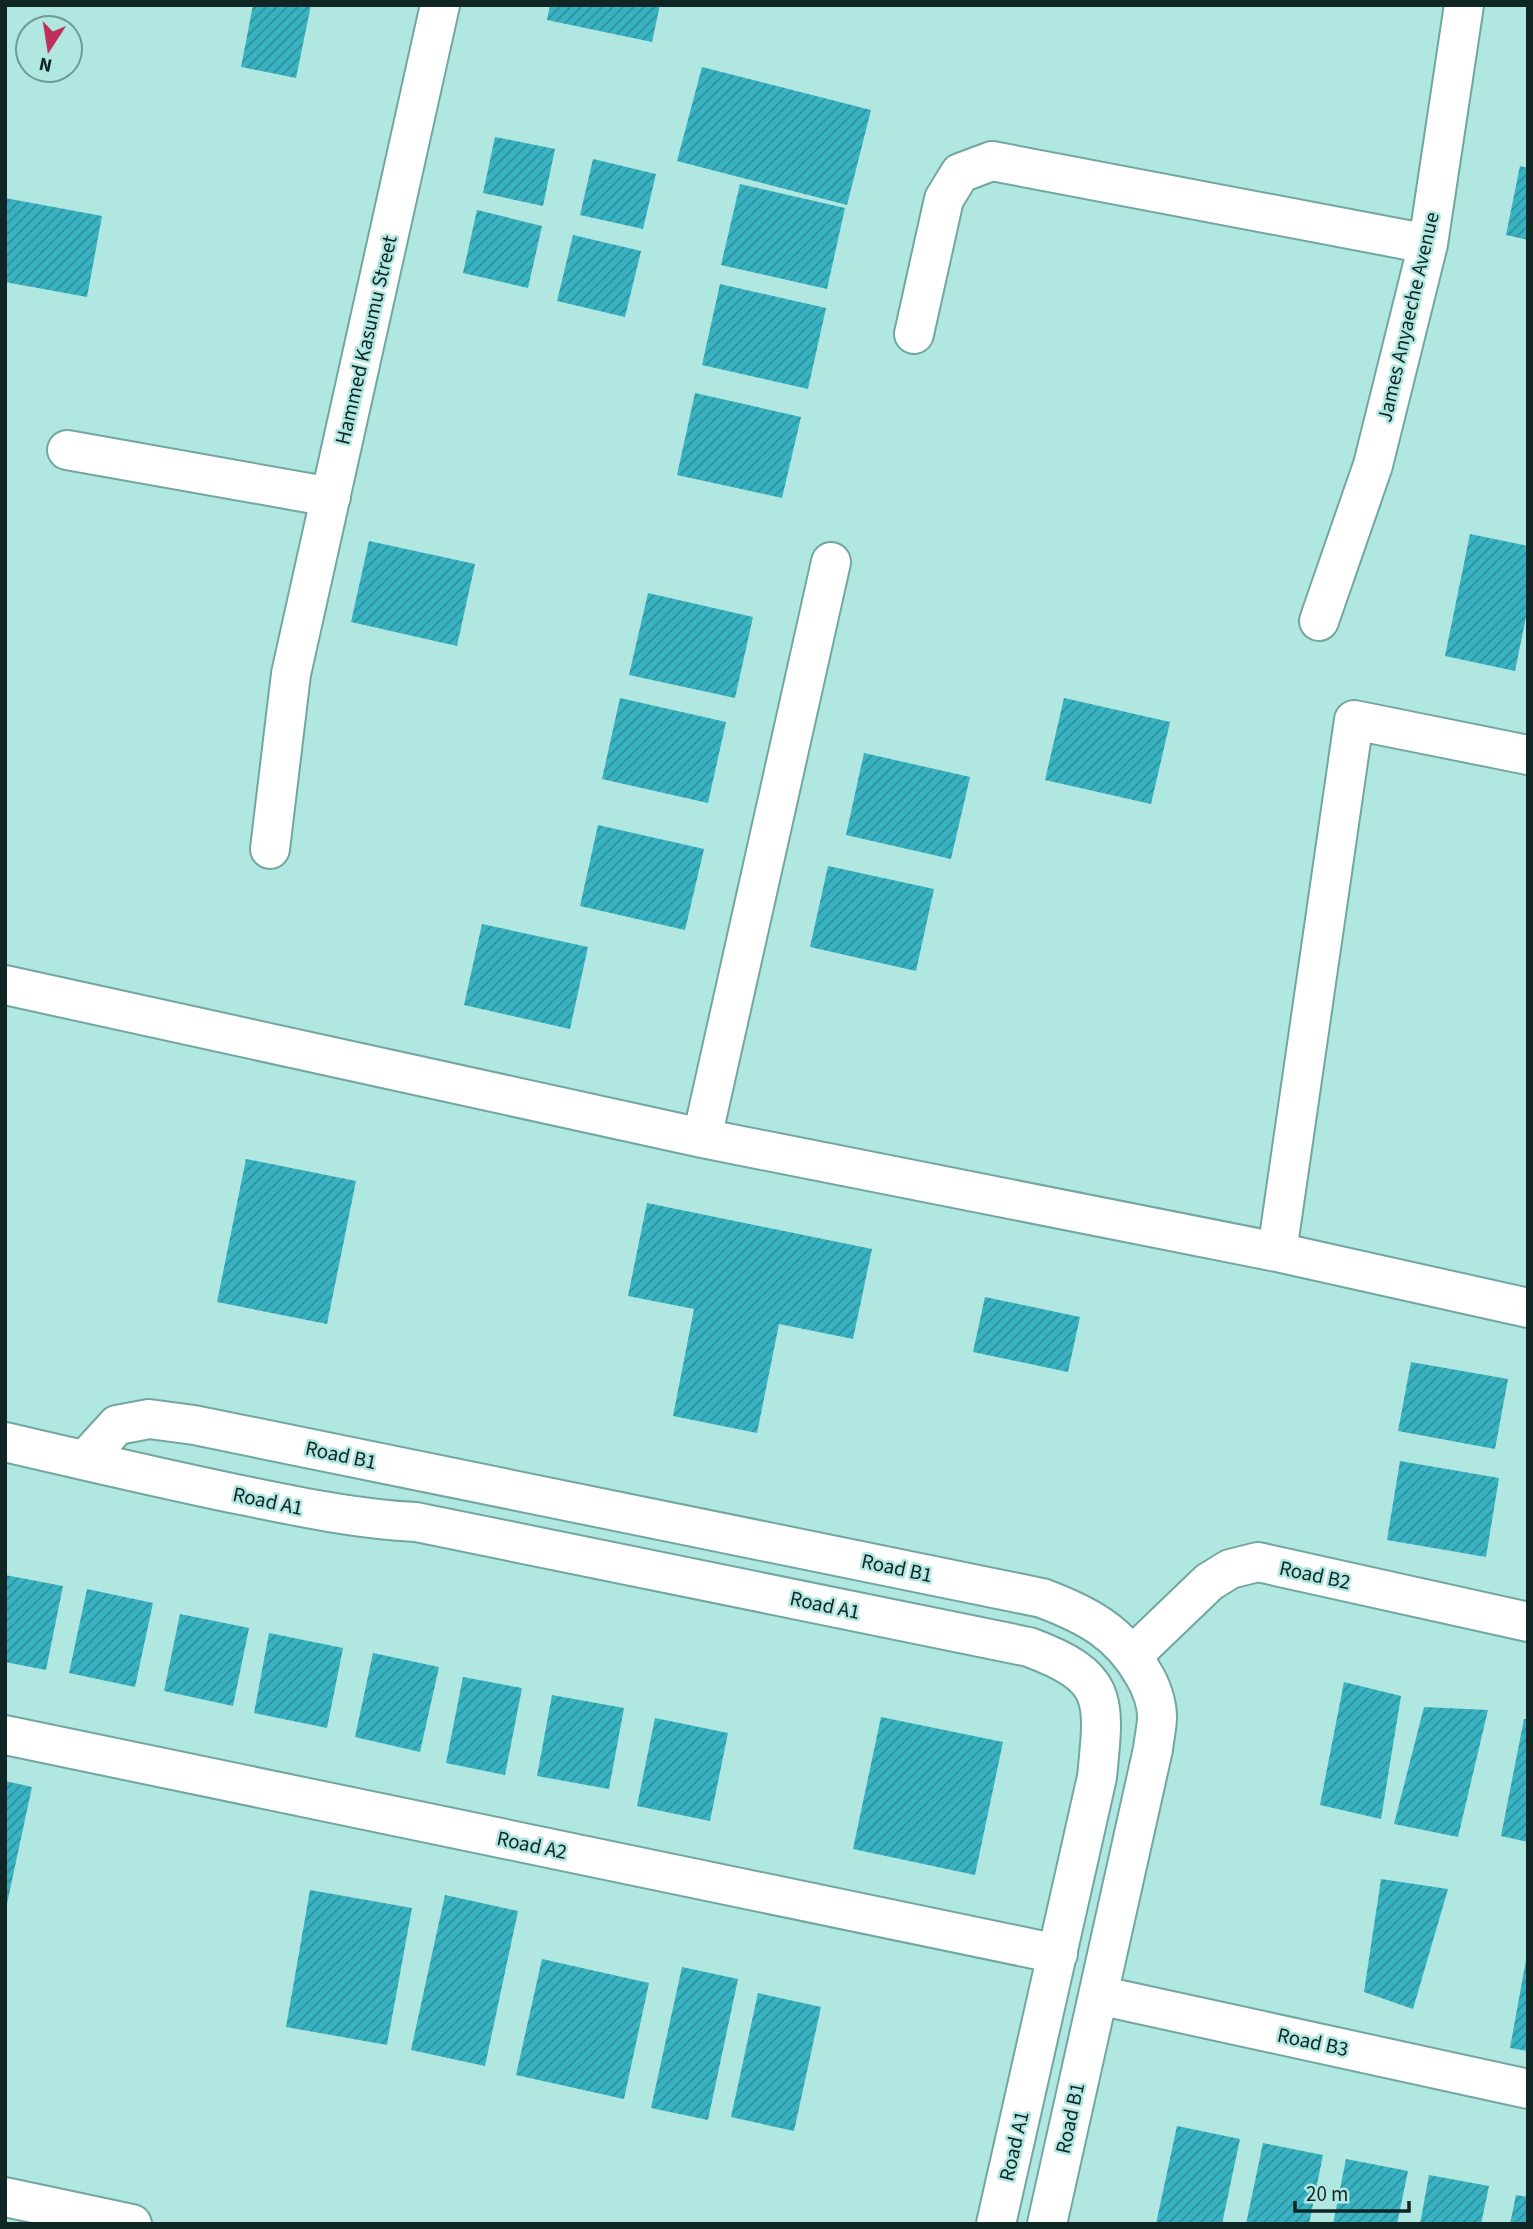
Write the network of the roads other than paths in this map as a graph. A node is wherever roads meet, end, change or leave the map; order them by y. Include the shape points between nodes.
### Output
1 (440, 5) edge
2 (1464, 5) edge
3 (1428, 244) junction
4 (914, 334) dead end
5 (67, 450) dead end
6 (331, 497) junction
7 (831, 562) dead end
8 (1319, 621) dead end
9 (1528, 755) edge
10 (270, 849) dead end
11 (5, 985) edge
12 (702, 1138) junction
13 (1278, 1252) junction
14 (1528, 1308) edge
15 (5, 1442) edge
16 (85, 1460) junction
17 (1528, 1622) edge
18 (1133, 1655) junction
19 (5, 1735) edge
20 (1058, 1954) junction
21 (1098, 1995) junction
22 (1528, 2089) edge
23 (5, 2197) edge
24 (132, 2224) edge
25 (996, 2224) edge
26 (1047, 2224) edge

1 - 6 street, Hammed Kasumu Street
2 - 3 street, James Anyaeche Avenue
3 - 4 street via 992,161 960,173 944,199
3 - 8 street, James Anyaeche Avenue via 1373,465
5 - 6 street
6 - 10 street, Hammed Kasumu Street via 291,674
7 - 12 street
9 - 13 street via 1354,720
11 - 12 street
12 - 13 street
13 - 14 street
15 - 16 street, Road A1
16 - 18 street, Road B1 via 117,1425 149,1419 194,1424 1042,1598 1109,1631
16 - 20 street, Road A1 via 328,1513 416,1522 1029,1647 1061,1659 1091,1682 1102,1708 1097,1777
17 - 18 street, Road B2 via 1258,1562 1230,1569 1209,1582
18 - 21 street, Road B1 via 1150,1685 1157,1716
19 - 20 street, Road A2
20 - 25 street, Road A1
21 - 22 street, Road B3
21 - 26 street, Road B1
23 - 24 street

